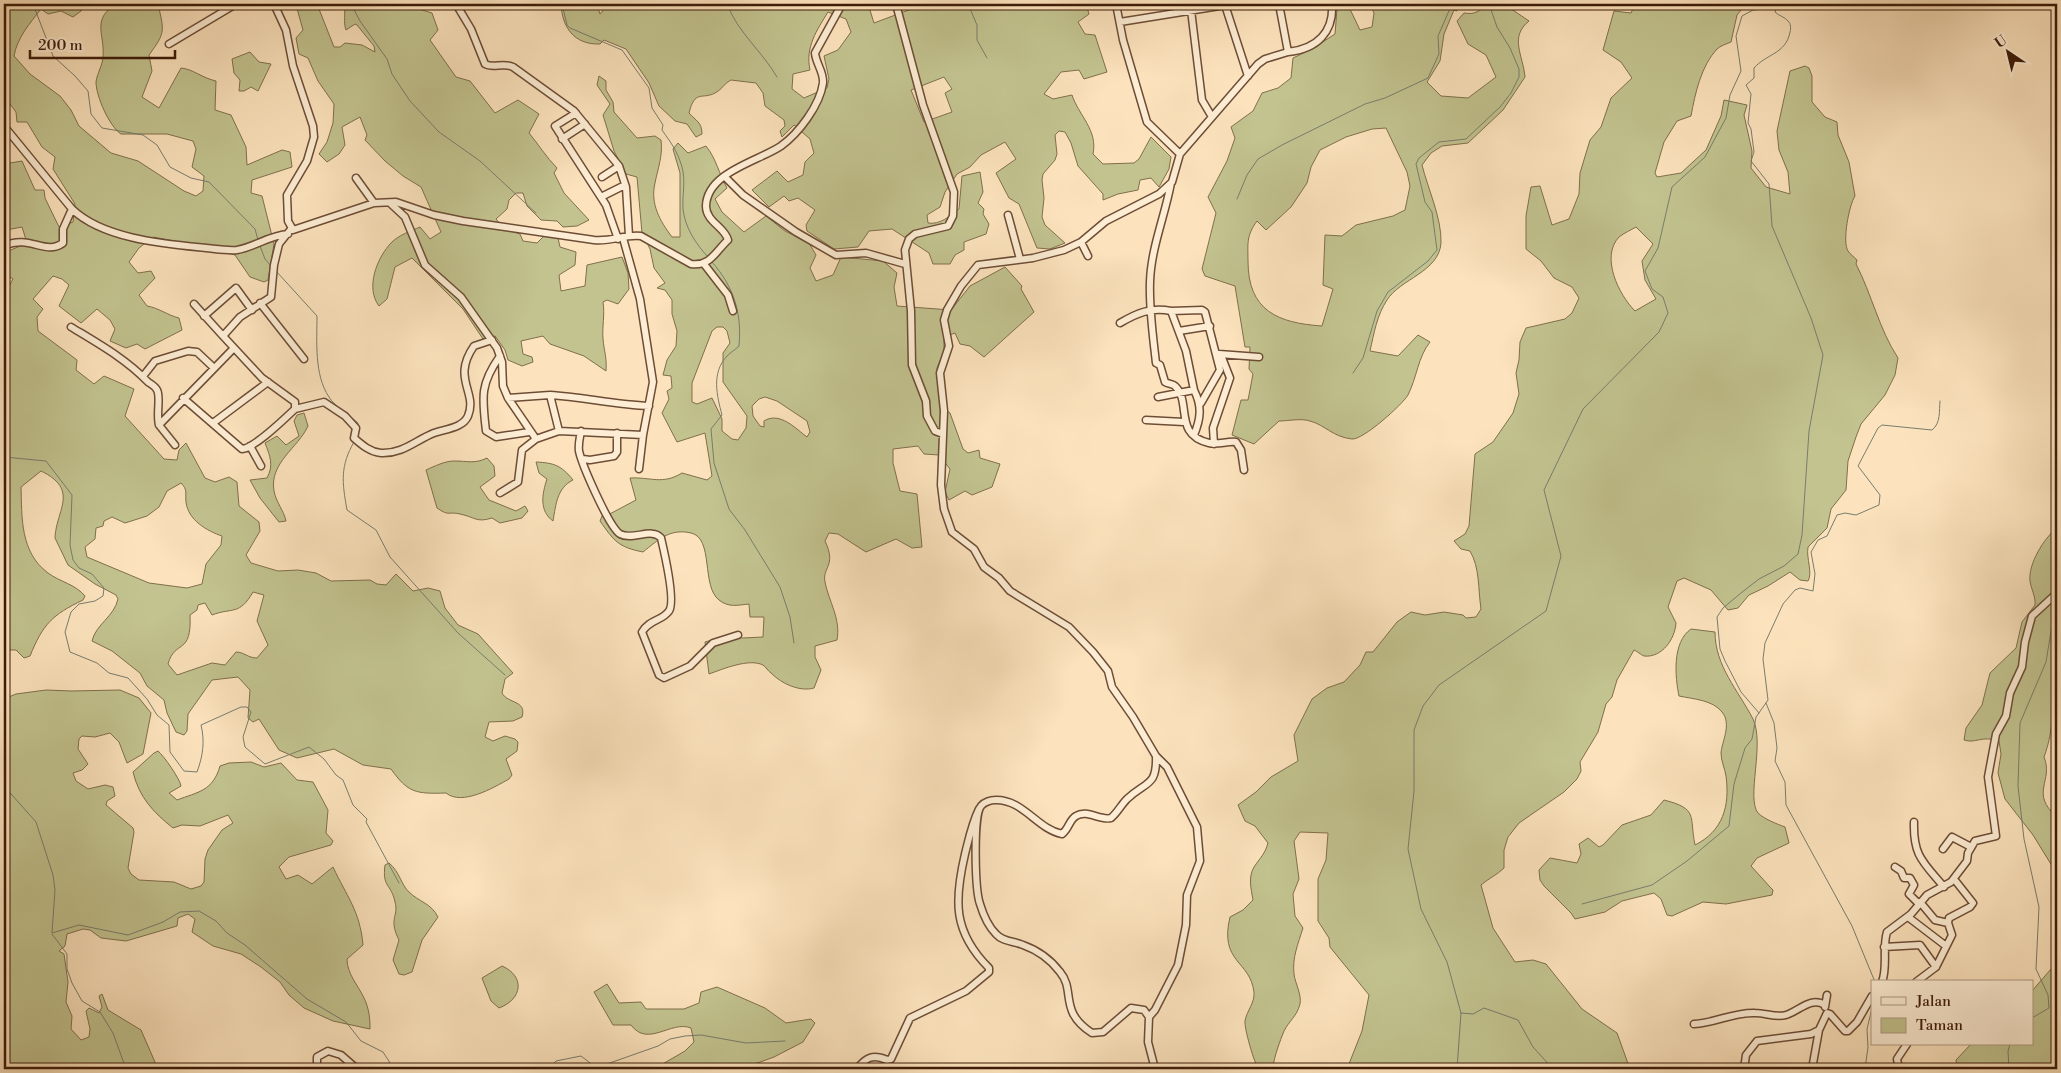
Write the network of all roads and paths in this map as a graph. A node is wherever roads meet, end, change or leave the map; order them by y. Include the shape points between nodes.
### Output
1 (236, 4) edge
2 (274, 4) edge
3 (456, 4) edge
4 (842, 4) edge
5 (896, 4) edge
6 (1116, 4) edge
7 (1229, 4) edge
8 (1279, 4) edge
9 (1332, 4) edge
10 (1191, 10) junction
11 (1120, 22) junction
12 (169, 44) dead end
13 (1288, 52) junction
14 (1248, 76) junction
15 (576, 113) junction
16 (1212, 117) junction
17 (585, 124) junction
18 (4, 126) edge
19 (562, 138) junction
20 (1180, 154) junction
21 (619, 166) junction
22 (602, 177) dead end
23 (726, 177) junction
24 (356, 178) dead end
25 (1172, 182) junction
26 (626, 185) junction
27 (1159, 194) junction
28 (600, 197) junction
29 (1168, 199) junction
30 (390, 203) junction
31 (374, 204) junction
32 (72, 209) junction
33 (1008, 215) dead end
34 (289, 231) junction
35 (623, 238) junction
36 (1081, 242) junction
37 (4, 246) edge
38 (1088, 256) dead end
39 (1020, 259) junction
40 (708, 261) junction
41 (905, 264) junction
42 (260, 303) junction
43 (194, 304) dead end
44 (1150, 309) junction
45 (252, 310) junction
46 (1172, 310) junction
47 (732, 311) dead end
48 (204, 316) junction
49 (1120, 323) dead end
50 (1210, 326) junction
51 (71, 328) dead end
52 (1179, 331) junction
53 (223, 336) junction
54 (492, 340) junction
55 (233, 349) junction
56 (1219, 354) junction
57 (500, 356) junction
58 (1259, 357) dead end
59 (304, 360) dead end
60 (214, 368) junction
61 (144, 375) junction
62 (268, 382) junction
63 (1194, 390) junction
64 (1180, 394) junction
65 (550, 395) junction
66 (1158, 397) dead end
67 (184, 398) junction
68 (508, 398) junction
69 (1201, 403) junction
70 (649, 406) junction
71 (295, 409) junction
72 (1146, 420) dead end
73 (1184, 422) junction
74 (213, 423) junction
75 (159, 424) junction
76 (559, 431) junction
77 (581, 431) junction
78 (530, 432) junction
79 (617, 433) junction
80 (943, 434) junction
81 (1194, 434) junction
82 (643, 435) junction
83 (536, 439) junction
84 (1214, 444) junction
85 (175, 445) dead end
86 (250, 446) junction
87 (583, 458) junction
88 (261, 466) dead end
89 (639, 470) dead end
90 (1244, 470) dead end
91 (500, 493) dead end
92 (2057, 593) edge
93 (738, 635) dead end
94 (1156, 756) junction
95 (980, 807) junction
96 (1914, 822) dead end
97 (1971, 847) junction
98 (1943, 849) dead end
99 (1895, 867) dead end
100 (1954, 879) junction
101 (1944, 888) junction
102 (1920, 903) junction
103 (1908, 917) junction
104 (1948, 923) junction
105 (1946, 946) junction
106 (1884, 947) junction
107 (1936, 967) junction
108 (1883, 980) edge
109 (1919, 980) edge
110 (1827, 995) dead end
111 (1871, 998) edge
112 (1825, 1006) junction
113 (1826, 1013) junction
114 (1149, 1017) junction
115 (1694, 1024) dead end
116 (1819, 1030) junction
117 (1906, 1046) edge
118 (317, 1069) edge
119 (357, 1069) edge
120 (857, 1069) edge
121 (1155, 1069) edge
122 (1744, 1069) edge
123 (1812, 1069) edge
124 (1899, 1069) edge

1 - 12 street
2 - 34 street via 282,18 293,66 314,126 307,161 287,195
3 - 15 street via 472,29 484,64 513,67
4 - 23 street via 816,53 822,84 809,114 780,146 750,160
5 - 41 street via 923,105 951,182 954,200 952,222 948,226 915,234 909,239
6 - 11 street
7 - 10 street
7 - 14 street
8 - 13 street
9 - 13 street via 1330,28 1314,43
10 - 11 street
10 - 16 street via 1202,100
11 - 20 street via 1147,122
13 - 14 street via 1265,58
14 - 16 street
15 - 17 street
15 - 19 street via 555,124
16 - 20 street
17 - 19 street
17 - 21 street
18 - 32 street
19 - 28 street
20 - 25 street
21 - 22 street
21 - 26 street
23 - 40 street via 712,189 707,199 707,214 728,238
23 - 41 street via 743,195 836,255 866,253
24 - 31 street
25 - 27 street
25 - 29 street
26 - 28 street
26 - 35 street
27 - 29 street
27 - 36 street via 1106,222
28 - 35 street
29 - 44 street via 1150,281
30 - 31 street
30 - 35 street via 463,221 603,241
30 - 54 street via 405,217 425,265 461,297
31 - 34 street
32 - 34 street via 97,225 152,241 236,250
32 - 37 street via 62,230 63,243 56,248 30,242
33 - 39 street
34 - 42 street via 279,244 272,294
35 - 40 street via 641,236 691,264
35 - 70 street via 640,299 650,358 653,382
36 - 38 street
36 - 39 street via 1046,255
39 - 80 street via 978,265 947,310 944,320 949,346 940,373
40 - 47 street via 728,295
41 - 80 street via 911,311 912,365 926,401 927,416 935,431
42 - 45 street
42 - 59 street
43 - 48 street
44 - 46 street
44 - 49 street
44 - 64 street via 1156,364 1160,366 1166,383 1175,386
45 - 48 street via 236,288
45 - 53 street via 240,317
46 - 50 street via 1202,310
46 - 52 street
48 - 53 street
50 - 52 street
50 - 56 street
51 - 61 street via 111,350
52 - 63 street
53 - 55 street
54 - 57 street
54 - 71 street via 474,346 465,362 464,379 470,407 466,419 411,446 393,452 374,452 355,439 354,426 327,404 317,403
55 - 60 street
55 - 62 street
56 - 58 street
56 - 69 street via 1220,370
56 - 84 street via 1230,378 1212,428
57 - 68 street via 502,386
57 - 78 street via 484,386 486,431 496,437
60 - 61 street via 197,352 188,351 155,361
60 - 67 street
61 - 75 street via 158,391 156,416
62 - 71 street via 295,402
62 - 74 street
63 - 64 street
63 - 69 street
64 - 66 street
64 - 73 street
65 - 68 street
65 - 70 street via 616,405
65 - 76 street
67 - 74 street
67 - 75 street
68 - 78 street
69 - 81 street
70 - 82 street
71 - 86 street
72 - 73 street
73 - 81 street
74 - 86 street via 238,447
75 - 85 street
76 - 77 street
76 - 83 street
77 - 79 street
77 - 87 street via 579,450
78 - 83 street
79 - 82 street
79 - 87 street via 614,456
80 - 94 street via 941,485 944,509 952,532 974,550 984,567 1010,591 1069,627 1093,652 1108,671 1112,687
81 - 84 street via 1204,442
82 - 89 street
83 - 91 street via 522,450 518,482
84 - 90 street via 1236,442 1241,450
86 - 88 street
87 - 93 street via 596,496 618,531 625,536 655,534 661,538 670,574 671,606 666,614 650,622 642,632 659,675 664,678 685,669 713,643
92 - 97 street via 2032,616 2024,642 2022,667 1995,740 1988,777 1996,836 1977,839
94 - 95 street via 1154,778 1127,799 1112,818 1080,814 1073,818 1062,834 1007,801 991,801
94 - 114 street via 1167,767 1193,816 1202,854 1187,895 1186,925 1178,965
95 - 114 street via 976,854 978,896 982,911 995,933 1005,940 1026,946 1059,970 1064,977 1071,1011 1092,1033 1104,1032 1135,1007 1144,1010
95 - 120 street via 973,821 957,906 964,936 989,968 988,974 966,991 910,1018 891,1059 868,1058
96 - 101 street via 1914,844 1920,859
97 - 98 street via 1952,837
97 - 100 street via 1967,861
99 - 102 street via 1904,878 1910,878 1914,885 1910,894
100 - 101 street
100 - 104 street via 1973,903 1948,918
101 - 102 street via 1927,895
102 - 103 street
102 - 104 street via 1935,920
103 - 105 street
103 - 106 street via 1887,932
104 - 105 street via 1952,935
105 - 107 street
106 - 107 street via 1920,944
106 - 108 street
107 - 109 street
110 - 112 street
111 - 113 street via 1848,1031 1844,1031
112 - 113 street
112 - 115 street via 1817,1002 1781,1016 1733,1014 1708,1024
113 - 116 street
114 - 121 street via 1148,1042
116 - 122 street via 1811,1034 1758,1041 1746,1055
116 - 123 street
117 - 124 street via 1897,1059
118 - 119 street via 317,1057 328,1051 341,1055

